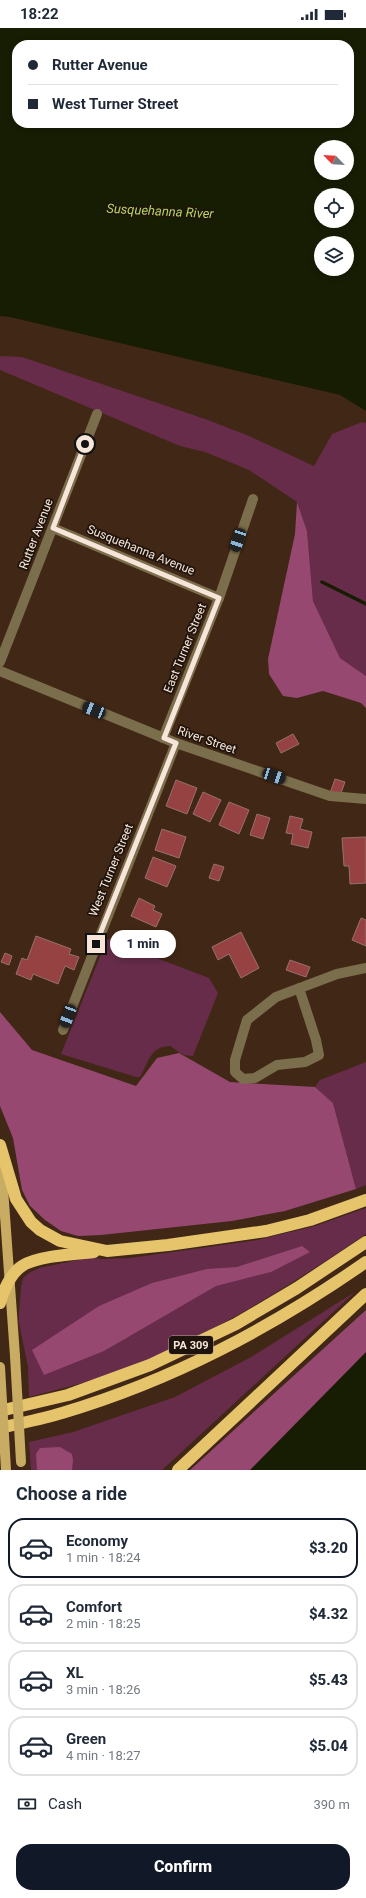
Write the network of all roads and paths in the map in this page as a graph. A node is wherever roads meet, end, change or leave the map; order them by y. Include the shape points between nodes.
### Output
1 (97, 414) dead end
2 (253, 499) dead end
3 (53, 528) junction
4 (219, 598) junction
5 (0, 662) edge
6 (0, 671) edge
7 (164, 738) junction
8 (176, 743) junction
9 (366, 799) edge
10 (366, 968) edge
11 (299, 988) junction
12 (63, 1030) dead end
13 (0, 1145) edge
14 (366, 1200) edge
15 (366, 1242) edge
16 (107, 1250) junction
17 (366, 1262) edge
18 (9, 1281) junction
19 (366, 1294) edge
20 (0, 1303) edge
21 (0, 1367) edge
22 (0, 1411) edge
23 (0, 1428) edge
24 (22, 1466) edge
25 (6, 1470) edge
26 (178, 1470) edge

1 - 3 street, Rutter Avenue
2 - 4 street, East Turner Street
3 - 4 street, Susquehanna Avenue
3 - 5 street, Rutter Avenue
4 - 7 street, East Turner Street
6 - 7 street, River Street
7 - 8 street, River Street
8 - 9 street, River Street via 330,796
8 - 12 street, West Turner Street
10 - 11 street via 337,974
11 - 11 street via 276,997 247,1020 235,1060 235,1072 243,1079 256,1078 277,1065 305,1062 319,1055
13 - 16 highway via 13,1193 31,1222 60,1241
13 - 18 main road
14 - 16 highway via 310,1220 266,1231 168,1245
15 - 22 highway, PA 309 via 297,1288 236,1324 150,1365 68,1395
16 - 18 highway via 42,1259 22,1266
17 - 23 highway, PA 309 via 285,1316 202,1360 142,1386 69,1410
18 - 20 highway
18 - 24 main road, bridge
19 - 26 highway
21 - 25 main road, bridge

